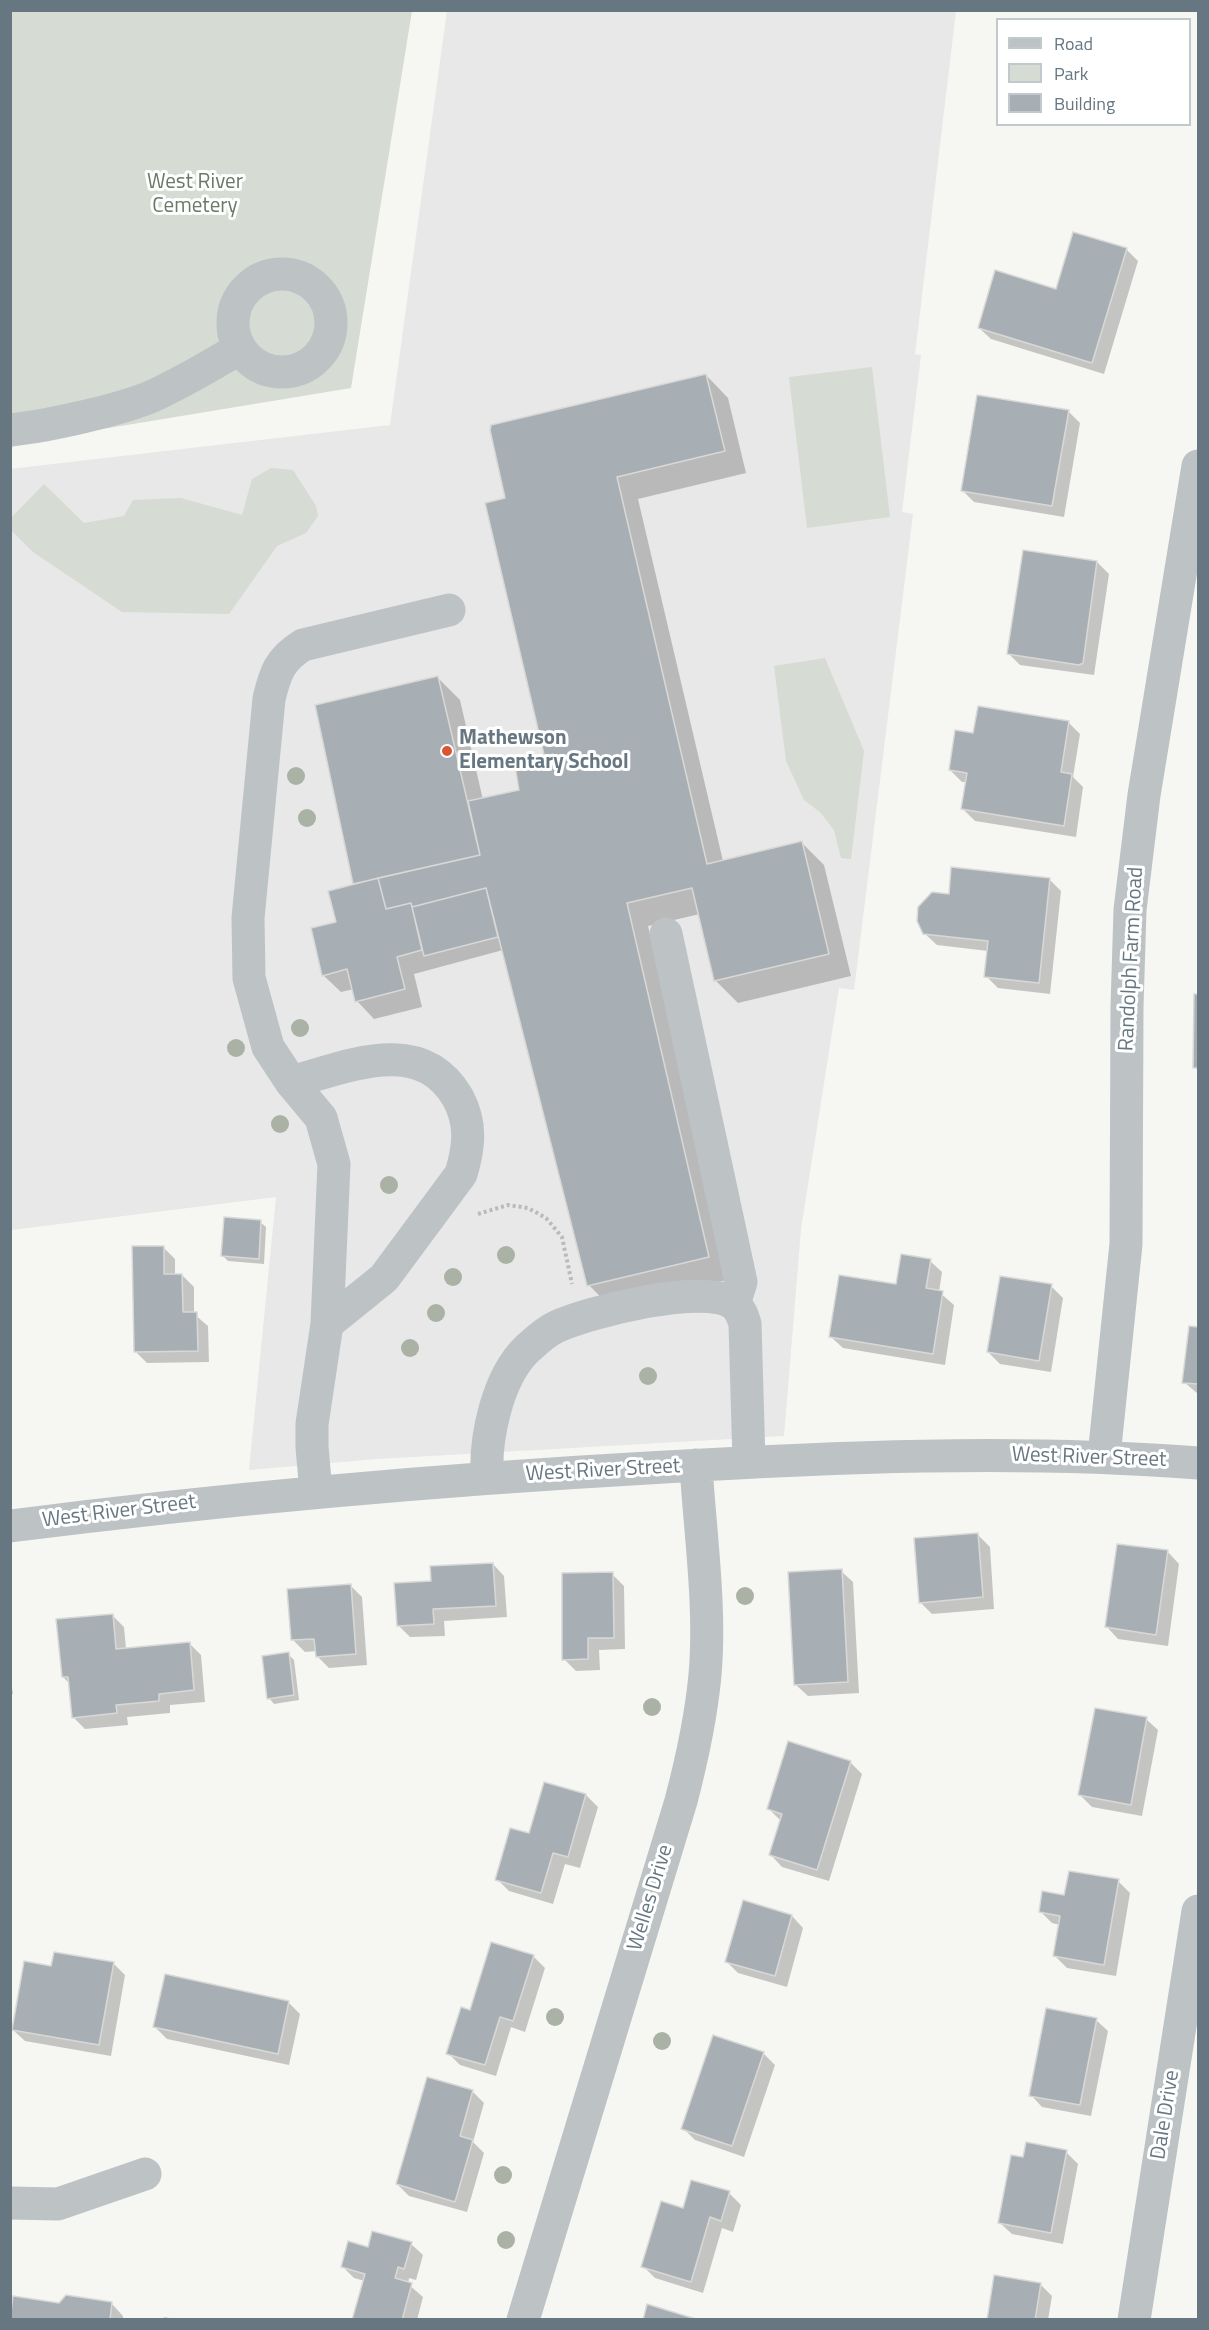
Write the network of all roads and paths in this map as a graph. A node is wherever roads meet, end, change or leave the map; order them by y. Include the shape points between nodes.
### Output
1 (240, 348) dead end
2 (10, 430) edge
3 (1198, 466) edge
4 (449, 610) dead end
5 (666, 934) dead end
6 (291, 1082) junction
7 (476, 1215) dead end
8 (573, 1289) dead end
9 (734, 1304) junction
10 (327, 1324) junction
11 (1104, 1456) junction
12 (749, 1462) junction
13 (1198, 1463) edge
14 (696, 1465) junction
15 (487, 1478) junction
16 (316, 1492) junction
17 (10, 1526) edge
18 (1198, 1911) edge
19 (1194, 1964) edge
20 (145, 2174) dead end
21 (10, 2203) edge
22 (523, 2319) edge
23 (1134, 2319) edge

1 - 2 street via 152,396
3 - 11 street, Randolph Farm Road via 1144,795 1130,910 1126,1244
4 - 6 street via 303,645 278,665 273,678 248,918 249,978 268,1047
5 - 9 street via 741,1282
6 - 10 street via 321,1118 334,1164
6 - 10 street via 367,1062 391,1059 425,1065 452,1088 470,1129 461,1174 384,1278
7 - 8 path via 508,1205 528,1208 546,1218 562,1237
9 - 12 street via 745,1324
9 - 15 street via 711,1296 676,1296 569,1322 540,1338 514,1367 497,1404 488,1441
10 - 16 street via 312,1424
11 - 12 street, West River Street via 842,1457
11 - 13 street, West River Street
12 - 14 street, West River Street
14 - 15 street, West River Street
14 - 22 street, Welles Drive via 705,1605 705,1673 698,1736
15 - 16 street, West River Street
16 - 17 street, West River Street
18 - 19 street, Dale Drive
19 - 23 street, Dale Drive
20 - 21 street via 58,2204

